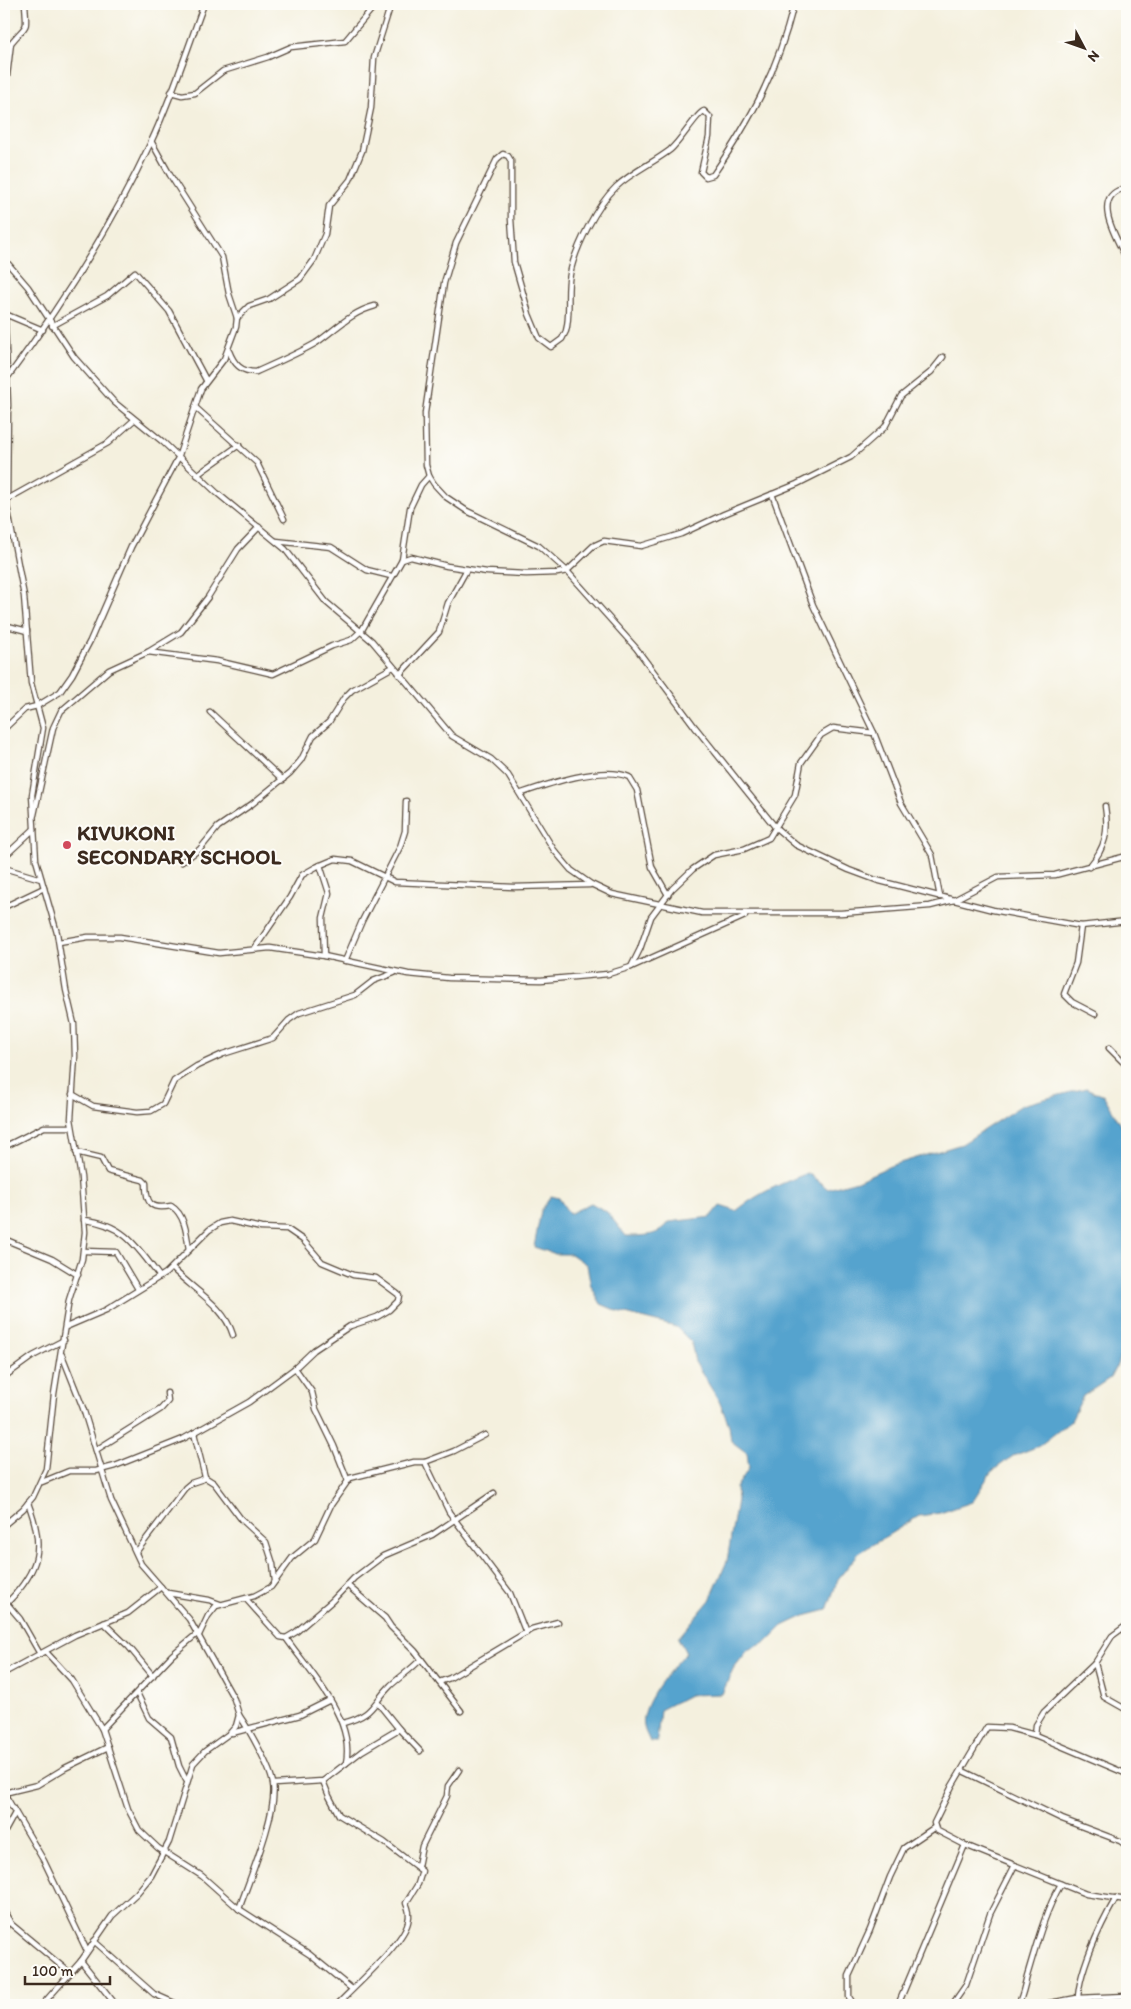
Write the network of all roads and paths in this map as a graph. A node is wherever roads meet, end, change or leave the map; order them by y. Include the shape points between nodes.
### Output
1 (25, 4) edge
2 (204, 4) edge
3 (376, 4) edge
4 (391, 4) edge
5 (794, 4) edge
6 (4, 86) edge
7 (171, 92) junction
8 (151, 141) junction
9 (1127, 190) edge
10 (4, 259) edge
11 (1127, 260) edge
12 (4, 290) edge
13 (375, 306) dead end
14 (4, 314) edge
15 (237, 318) junction
16 (51, 324) junction
17 (43, 330) junction
18 (229, 351) junction
19 (942, 357) dead end
20 (206, 380) junction
21 (6, 382) edge
22 (195, 407) junction
23 (134, 420) junction
24 (238, 445) junction
25 (178, 458) junction
26 (197, 475) junction
27 (429, 476) junction
28 (772, 494) junction
29 (6, 500) junction
30 (284, 519) dead end
31 (259, 527) junction
32 (276, 541) junction
33 (402, 560) junction
34 (467, 569) junction
35 (567, 571) junction
36 (390, 576) junction
37 (4, 625) edge
38 (362, 630) junction
39 (27, 631) junction
40 (148, 652) junction
41 (393, 667) junction
42 (399, 675) junction
43 (36, 706) junction
44 (210, 712) dead end
45 (4, 729) edge
46 (874, 733) junction
47 (283, 780) junction
48 (522, 794) junction
49 (406, 801) dead end
50 (1105, 806) dead end
51 (33, 820) junction
52 (776, 828) junction
53 (34, 829) junction
54 (1127, 856) edge
55 (4, 857) edge
56 (182, 862) dead end
57 (320, 865) junction
58 (4, 868) edge
59 (1088, 868) junction
60 (384, 877) junction
61 (40, 879) junction
62 (591, 884) junction
63 (44, 888) junction
64 (668, 895) junction
65 (940, 897) junction
66 (954, 900) junction
67 (4, 906) edge
68 (659, 906) junction
69 (748, 914) junction
70 (1127, 921) edge
71 (1081, 926) junction
72 (59, 942) junction
73 (255, 948) junction
74 (324, 956) junction
75 (345, 961) junction
76 (630, 967) junction
77 (395, 972) junction
78 (1095, 1014) dead end
79 (1109, 1048) dead end
80 (1127, 1066) edge
81 (72, 1094) junction
82 (71, 1127) junction
83 (4, 1147) edge
84 (76, 1152) junction
85 (84, 1220) junction
86 (4, 1240) edge
87 (189, 1250) junction
88 (84, 1251) junction
89 (172, 1268) junction
90 (78, 1275) junction
91 (160, 1277) junction
92 (138, 1290) junction
93 (66, 1327) junction
94 (232, 1336) dead end
95 (64, 1340) junction
96 (62, 1355) junction
97 (295, 1368) junction
98 (4, 1377) edge
99 (168, 1393) dead end
100 (194, 1433) junction
101 (484, 1435) dead end
102 (96, 1450) junction
103 (425, 1462) junction
104 (102, 1470) junction
105 (205, 1477) junction
106 (348, 1481) junction
107 (42, 1482) junction
108 (494, 1493) dead end
109 (28, 1503) junction
110 (455, 1520) junction
111 (4, 1525) edge
112 (137, 1551) junction
113 (275, 1581) junction
114 (347, 1585) junction
115 (161, 1587) junction
116 (167, 1592) junction
117 (246, 1599) junction
118 (5, 1601) edge
119 (220, 1604) junction
120 (558, 1622) dead end
121 (104, 1623) junction
122 (1127, 1625) edge
123 (526, 1633) junction
124 (199, 1634) junction
125 (286, 1638) junction
126 (46, 1652) junction
127 (40, 1654) junction
128 (421, 1659) junction
129 (1095, 1663) junction
130 (4, 1673) edge
131 (153, 1676) junction
132 (438, 1682) junction
133 (137, 1693) junction
134 (330, 1700) junction
135 (378, 1703) junction
136 (1127, 1710) edge
137 (461, 1711) dead end
138 (239, 1715) junction
139 (343, 1723) junction
140 (102, 1729) junction
141 (246, 1729) junction
142 (399, 1730) junction
143 (230, 1733) junction
144 (1035, 1735) junction
145 (108, 1747) junction
146 (420, 1751) dead end
147 (346, 1763) junction
148 (459, 1770) dead end
149 (963, 1771) junction
150 (1127, 1774) edge
151 (186, 1780) junction
152 (323, 1781) junction
153 (274, 1784) junction
154 (5, 1796) edge
155 (15, 1813) junction
156 (934, 1826) junction
157 (4, 1833) edge
158 (964, 1845) junction
159 (1127, 1846) edge
160 (165, 1852) junction
161 (1015, 1865) junction
162 (418, 1866) junction
163 (1061, 1884) junction
164 (1116, 1898) junction
165 (1127, 1900) edge
166 (239, 1909) junction
167 (4, 1910) edge
168 (9, 1920) junction
169 (4, 1930) edge
170 (94, 1941) junction
171 (87, 1951) junction
172 (80, 1961) junction
173 (70, 1973) junction
174 (352, 1989) junction
175 (1127, 1996) edge
176 (849, 1997) junction
177 (1077, 1998) junction
178 (42, 2005) edge
179 (116, 2005) edge
180 (179, 2005) edge
181 (337, 2005) edge
182 (846, 2005) edge
183 (854, 2005) edge
184 (898, 2005) edge
185 (928, 2005) edge
186 (952, 2005) edge
187 (965, 2005) edge
188 (1018, 2005) edge
189 (1039, 2005) edge
190 (1078, 2005) edge

1 - 6 street via 26,24 23,32 11,43
2 - 7 street
3 - 7 street via 350,37 340,43 290,47 223,71 195,93 182,95
4 - 15 street via 374,58 371,108 359,162 350,180 328,206 325,234 314,260 300,279 268,299 249,306
5 - 27 street via 758,105 713,175 706,177 701,172 711,126 710,117 704,111 670,150 627,179 606,199 577,253 570,274 566,331 557,345 551,347 539,338 514,262 512,161 503,154 497,159 456,243 444,283 425,413 424,448
7 - 8 street
8 - 15 street via 222,257
8 - 16 street via 124,198
9 - 11 street via 1113,194 1107,209
10 - 16 street via 28,287
12 - 14 street
13 - 18 street via 362,309 314,344 256,372 242,370
14 - 17 street
14 - 21 street
15 - 18 street
16 - 17 street
16 - 20 street via 107,296 135,272 169,312
16 - 23 street via 99,386
17 - 21 street
18 - 20 street
19 - 28 street via 931,372 901,396 885,427 861,449 842,462
20 - 22 street
21 - 29 street
22 - 24 street
22 - 25 street
23 - 25 street
23 - 29 street via 108,443
24 - 26 street
24 - 30 street via 258,465
25 - 26 street
25 - 43 street via 118,573 81,659 60,692
26 - 31 street
27 - 33 street via 421,484 410,508
27 - 35 street via 446,497 467,511 539,546
28 - 35 street via 694,529 650,544 633,547 604,541 593,546
28 - 46 street via 808,593
29 - 39 street
31 - 32 street
31 - 40 street via 238,549 208,598 186,626
32 - 36 street via 331,547 367,570
32 - 38 street via 293,557 326,602
33 - 34 street via 416,558
33 - 36 street
34 - 35 street via 526,574
34 - 42 street via 448,603 439,632
35 - 52 street via 636,648
36 - 38 street
37 - 39 street
38 - 40 street via 351,640 274,674 217,661
38 - 41 street
39 - 43 street
40 - 51 street via 100,676 62,712 53,728
41 - 42 street
41 - 47 street via 348,693
42 - 48 street via 452,736 496,763
43 - 45 street via 25,709
43 - 51 street via 43,734 33,784
44 - 47 street
46 - 52 street via 833,728 821,735 800,762 795,795
46 - 65 street via 901,803 932,855
47 - 56 street via 218,827 200,850
48 - 62 street via 554,850 571,870
48 - 64 street via 556,782 604,773 615,772 629,777 637,790 652,867
49 - 60 street via 403,838
50 - 59 street via 1106,838
51 - 53 street
52 - 64 street via 763,843 708,858
52 - 65 street via 796,845 849,870
53 - 55 street
53 - 61 street
54 - 59 street
57 - 60 street via 336,859 348,860
57 - 73 street via 302,875
57 - 74 street via 329,893 323,918
58 - 61 street
59 - 66 street via 1040,876 998,877
60 - 62 street via 395,882 428,884
60 - 75 street
61 - 63 street
62 - 68 street via 607,892
63 - 67 street
63 - 72 street
64 - 68 street
65 - 66 street
66 - 69 street via 915,908
66 - 71 street
68 - 69 street via 702,914
68 - 76 street via 651,917
69 - 76 street
70 - 71 street
71 - 78 street via 1076,963 1064,994
72 - 73 street via 88,937 120,937 219,953
72 - 81 street via 75,1032
73 - 74 street
74 - 75 street
75 - 77 street
76 - 77 street via 608,974 541,980 449,978
77 - 81 street via 355,995 299,1013 273,1038 197,1066 174,1081 163,1104 151,1111 94,1106
79 - 80 street
81 - 82 street
82 - 83 street via 44,1127
82 - 84 street
84 - 85 street
84 - 87 street via 101,1158 108,1170 144,1180 146,1198 152,1205 158,1208 171,1206 179,1213
85 - 88 street
85 - 91 street via 105,1223 124,1234
86 - 90 street via 52,1259
87 - 89 street
87 - 97 street via 220,1223 230,1221 261,1228 283,1228 298,1236 322,1262 353,1275 376,1278 398,1293 398,1301 389,1310 350,1326 307,1355
88 - 90 street
88 - 92 street via 116,1252
89 - 91 street
89 - 94 street via 222,1313 230,1325
90 - 93 street via 69,1300
91 - 92 street
92 - 93 street via 97,1314
93 - 95 street
95 - 96 street
95 - 98 street via 33,1356
96 - 102 street via 75,1383
96 - 107 street
97 - 100 street via 249,1402
97 - 106 street via 312,1392 316,1409
99 - 102 street via 168,1401 161,1409
100 - 104 street
100 - 105 street
101 - 103 street
102 - 104 street
103 - 106 street via 360,1474
103 - 110 street via 440,1497
104 - 107 street via 69,1471
104 - 112 street via 110,1500
105 - 112 street via 191,1483 179,1495
105 - 113 street via 216,1485 241,1519 266,1542
106 - 113 street via 327,1511 316,1540 292,1558
107 - 109 street
108 - 110 street
109 - 111 street
109 - 118 street via 37,1535 37,1558 26,1582
110 - 114 street via 432,1535 383,1556
110 - 123 street via 510,1593
112 - 115 street via 144,1568
113 - 117 street via 268,1589
114 - 125 street via 320,1612
114 - 128 street via 385,1618
115 - 116 street
115 - 121 street via 128,1613
116 - 119 street
116 - 124 street
117 - 119 street
117 - 125 street via 280,1637
118 - 127 street via 20,1619
119 - 124 street via 210,1613
120 - 123 street via 541,1625
121 - 126 street
121 - 131 street
122 - 129 street via 1110,1638
123 - 132 street
124 - 131 street
124 - 138 street
125 - 134 street
126 - 127 street
126 - 140 street via 78,1689
127 - 130 street
128 - 132 street
128 - 135 street via 392,1684
129 - 136 street via 1104,1697
129 - 144 street via 1044,1712 1036,1725
131 - 133 street
132 - 137 street
133 - 140 street
133 - 151 street via 149,1718 171,1737
134 - 139 street
134 - 141 street via 300,1715
135 - 139 street via 362,1717
135 - 142 street
138 - 141 street
138 - 143 street
139 - 147 street via 349,1748
140 - 145 street
141 - 143 street
141 - 153 street
142 - 146 street
142 - 147 street
143 - 151 street via 199,1757
144 - 149 street via 1009,1728 987,1727
144 - 150 street
145 - 154 street via 36,1785
145 - 160 street via 134,1823
147 - 152 street
148 - 162 street via 431,1824
149 - 156 street via 940,1809
149 - 159 street
151 - 160 street
152 - 153 street
152 - 162 street via 338,1814
153 - 166 street via 266,1832
154 - 155 street
155 - 157 street
155 - 171 street via 44,1861
156 - 158 street via 940,1833
156 - 176 street via 902,1850 851,1968 847,1985
158 - 161 street
158 - 184 street
160 - 166 street via 202,1876
160 - 170 street via 137,1893 112,1916
161 - 163 street
161 - 186 street via 990,1914 966,1985
162 - 174 street via 422,1872 406,1903 410,1911 406,1927 396,1943
163 - 164 street via 1086,1894
163 - 188 street via 1037,1942 1024,1994
164 - 165 street
164 - 177 street via 1098,1934
166 - 174 street via 309,1954
167 - 168 street
168 - 169 street
168 - 173 street
170 - 171 street
170 - 180 street via 154,1994
171 - 172 street
172 - 173 street
172 - 179 street
173 - 178 street
174 - 181 street
175 - 177 street
176 - 182 street
176 - 183 street
177 - 189 street
177 - 190 street
185 - 186 street
186 - 187 street

